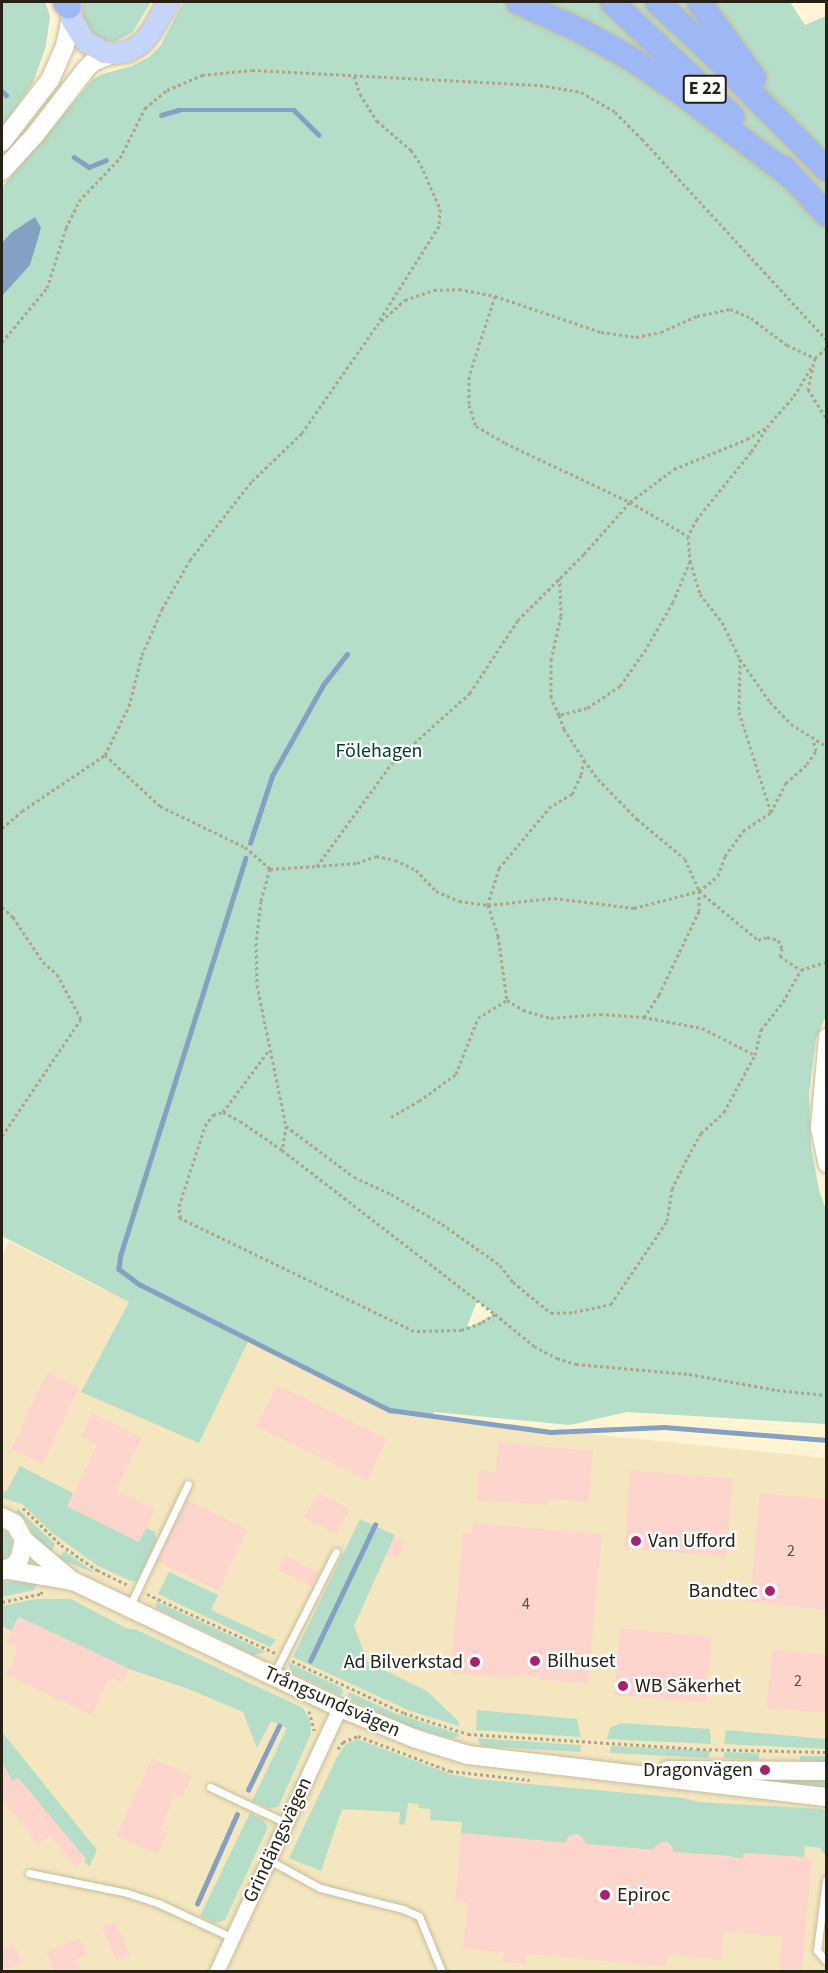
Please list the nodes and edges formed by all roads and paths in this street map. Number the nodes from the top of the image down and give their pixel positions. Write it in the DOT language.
graph roads {
  1 [pos="168,2"];
  2 [pos="518,2"];
  3 [pos="612,2"];
  4 [pos="657,2"];
  5 [pos="699,2"];
  6 [pos="69,7"];
  7 [pos="115,53"];
  8 [pos="354,76"];
  9 [pos="791,132"];
  10 [pos="2,142"];
  11 [pos="826,169"];
  12 [pos="2,171"];
  13 [pos="794,179"];
  14 [pos="826,214"];
  15 [pos="495,296"];
  16 [pos="377,325"];
  17 [pos="826,339"];
  18 [pos="2,342"];
  19 [pos="826,348"];
  20 [pos="822,351"];
  21 [pos="826,355"];
  22 [pos="814,358"];
  23 [pos="813,364"];
  24 [pos="826,418"];
  25 [pos="767,427"];
  26 [pos="630,502"];
  27 [pos="688,536"];
  28 [pos="690,561"];
  29 [pos="560,578"];
  30 [pos="740,659"];
  31 [pos="559,715"];
  32 [pos="813,739"];
  33 [pos="826,746"];
  34 [pos="105,755"];
  35 [pos="584,760"];
  36 [pos="771,812"];
  37 [pos="2,828"];
  38 [pos="317,866"];
  39 [pos="270,869"];
  40 [pos="699,891"];
  41 [pos="488,905"];
  42 [pos="2,907"];
  43 [pos="826,962"];
  44 [pos="801,970"];
  45 [pos="507,1000"];
  46 [pos="643,1017"];
  47 [pos="826,1036"];
  48 [pos="269,1050"];
  49 [pos="755,1055"];
  50 [pos="223,1112"];
  51 [pos="391,1117"];
  52 [pos="286,1126"];
  53 [pos="2,1136"];
  54 [pos="282,1150"];
  55 [pos="826,1165"];
  56 [pos="495,1314"];
  57 [pos="826,1395"];
  58 [pos="188,1484"];
  59 [pos="17,1505"];
  60 [pos="2,1517"];
  61 [pos="24,1540"];
  62 [pos="336,1552"];
  63 [pos="5,1570"];
  64 [pos="73,1581"];
  65 [pos="138,1590"];
  66 [pos="129,1608"];
  67 [pos="283,1657"];
  68 [pos="273,1676"];
  69 [pos="305,1705"];
  70 [pos="340,1708"];
  71 [pos="314,1736"];
  72 [pos="826,1752"];
  73 [pos="333,1759"];
  74 [pos="607,1770"];
  75 [pos="826,1771"];
  76 [pos="535,1781"];
  77 [pos="210,1787"];
  78 [pos="826,1797"];
  79 [pos="286,1823"];
  80 [pos="269,1860"];
  81 [pos="29,1873"];
  82 [pos="826,1880"];
  83 [pos="232,1938"];
  84 [pos="826,1961"];
  85 [pos="217,1971"];
  86 [pos="442,1971"];
  1 -- 7 [label="main road"];
  2 -- 13 [label="highway"];
  3 -- 13 [label="highway, E 22"];
  4 -- 9 [label="highway, E 22"];
  5 -- 9 [label="highway"];
  6 -- 7 [label="main road"];
  6 -- 10 [label="main road"];
  7 -- 12 [label="main road"];
  8 -- 16 [label="path"];
  8 -- 17 [label="path"];
  8 -- 18 [label="path"];
  9 -- 11 [label="highway, E 22"];
  13 -- 14 [label="highway, E 22"];
  15 -- 16 [label="path"];
  15 -- 22 [label="path"];
  15 -- 26 [label="path"];
  16 -- 34 [label="path"];
  19 -- 20 [label="path"];
  20 -- 21 [label="path"];
  20 -- 22 [label="path"];
  22 -- 23 [label="path"];
  23 -- 24 [label="path"];
  23 -- 25 [label="path"];
  25 -- 26 [label="path"];
  25 -- 27 [label="path"];
  26 -- 27 [label="path"];
  26 -- 29 [label="path"];
  27 -- 28 [label="path"];
  28 -- 30 [label="path"];
  28 -- 31 [label="path"];
  29 -- 31 [label="path"];
  29 -- 38 [label="path"];
  30 -- 32 [label="path"];
  30 -- 36 [label="path"];
  31 -- 35 [label="path"];
  32 -- 33 [label="path"];
  32 -- 36 [label="path"];
  34 -- 37 [label="path"];
  34 -- 39 [label="path"];
  35 -- 40 [label="path"];
  35 -- 41 [label="path"];
  36 -- 40 [label="path"];
  38 -- 39 [label="path"];
  38 -- 41 [label="path"];
  39 -- 48 [label="path"];
  40 -- 41 [label="path"];
  40 -- 44 [label="path"];
  40 -- 46 [label="path"];
  41 -- 45 [label="path"];
  42 -- 53 [label="path"];
  43 -- 44 [label="path"];
  44 -- 49 [label="path"];
  45 -- 46 [label="path"];
  45 -- 51 [label="path"];
  46 -- 49 [label="path"];
  47 -- 55 [label="street"];
  48 -- 50 [label="path"];
  48 -- 52 [label="path"];
  49 -- 52 [label="path"];
  50 -- 54 [label="path"];
  50 -- 56 [label="path"];
  52 -- 54 [label="path"];
  54 -- 56 [label="path"];
  56 -- 57 [label="path"];
  58 -- 65 [label="lane"];
  59 -- 65 [label="path"];
  60 -- 61 [label="main road, Trångsundsvägen"];
  61 -- 63 [label="main road"];
  61 -- 64 [label="main road, Trångsundsvägen"];
  62 -- 67 [label="lane"];
  63 -- 64 [label="main road, Trångsundsvägen"];
  64 -- 66 [label="main road, Trångsundsvägen"];
  65 -- 66 [label="lane"];
  65 -- 67 [label="path"];
  66 -- 68 [label="main road, Trångsundsvägen"];
  67 -- 68 [label="lane"];
  67 -- 72 [label="path"];
  68 -- 70 [label="main road, Trångsundsvägen"];
  69 -- 71 [label="path"];
  70 -- 74 [label="main road, Trångsundsvägen"];
  70 -- 79 [label="street, Grindängsvägen"];
  73 -- 76 [label="path"];
  74 -- 75 [label="main road, Trångsundsvägen"];
  74 -- 78 [label="main road, Trångsundsvägen"];
  77 -- 79 [label="lane"];
  79 -- 80 [label="street, Grindängsvägen"];
  80 -- 83 [label="street, Grindängsvägen"];
  80 -- 86 [label="lane"];
  81 -- 83 [label="lane"];
  82 -- 84 [label="lane"];
  83 -- 85 [label="street, Grindängsvägen"];
}
